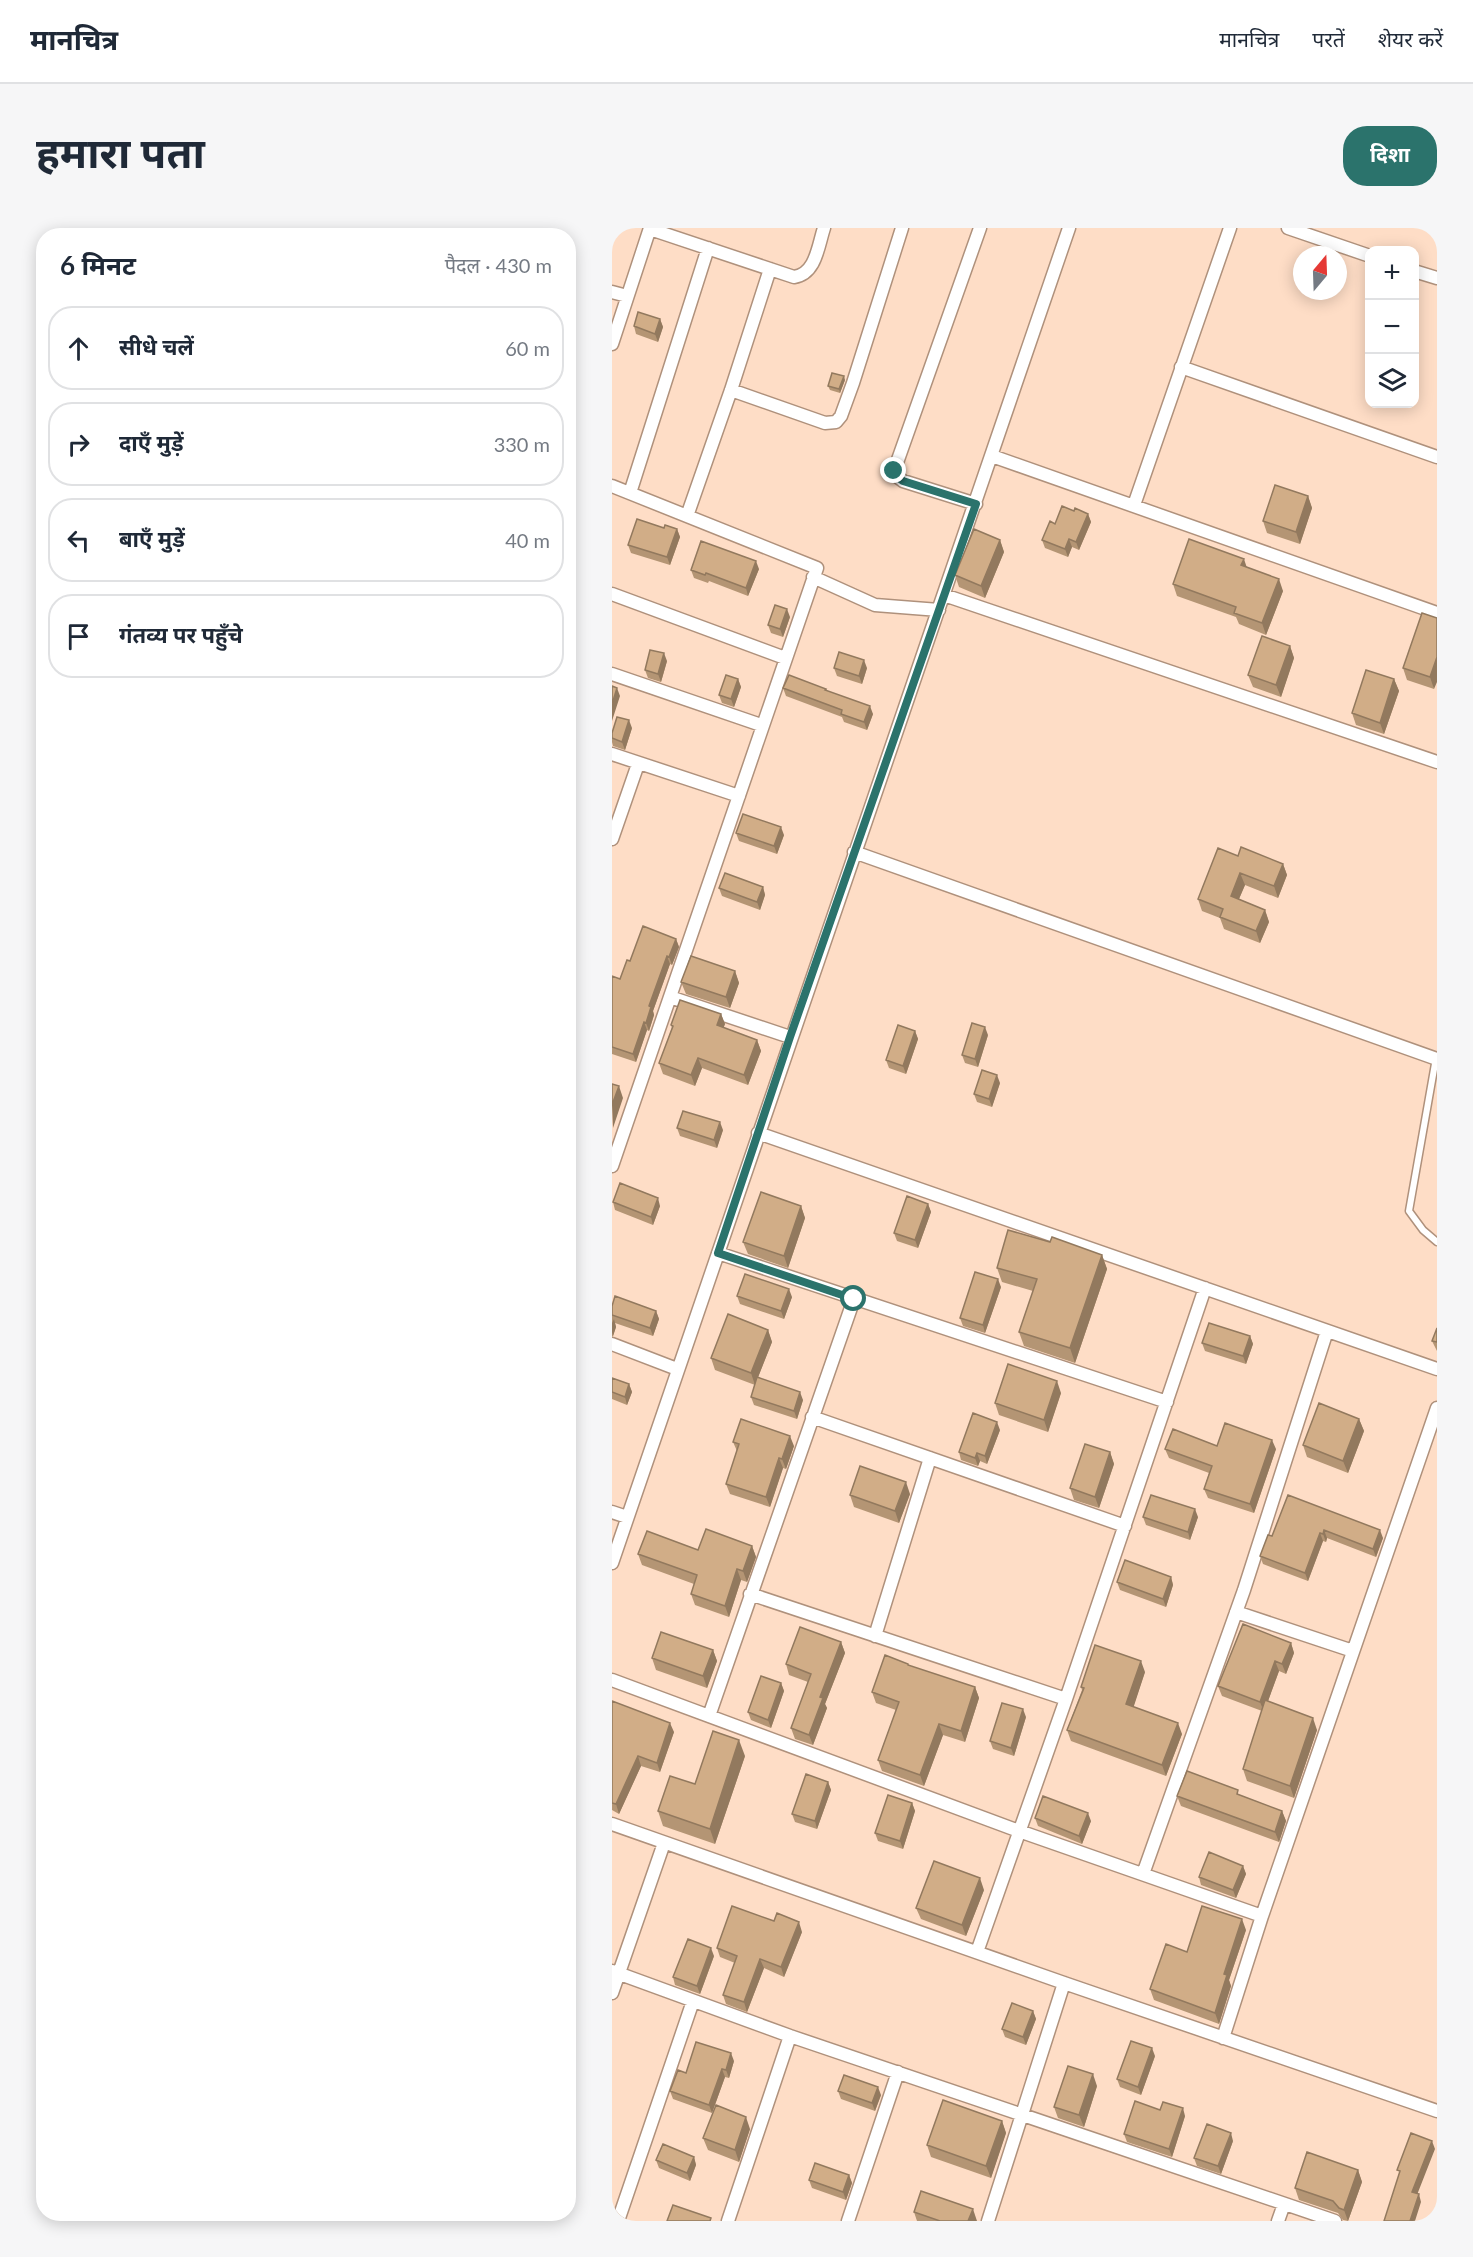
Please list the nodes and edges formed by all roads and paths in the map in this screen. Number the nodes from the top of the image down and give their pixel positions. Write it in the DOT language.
graph roads {
  1 [pos="650,228"];
  2 [pos="824,228"];
  3 [pos="902,228"];
  4 [pos="980,228"];
  5 [pos="1230,228"];
  6 [pos="1288,228"];
  7 [pos="1067,229"];
  8 [pos="708,248"];
  9 [pos="1365,254"];
  10 [pos="770,269"];
  11 [pos="1419,273"];
  12 [pos="1437,278"];
  13 [pos="612,292"];
  14 [pos="627,296"];
  15 [pos="612,344"];
  16 [pos="1180,367"];
  17 [pos="732,390"];
  18 [pos="992,456"];
  19 [pos="1437,456"];
  20 [pos="612,486"];
  21 [pos="630,493"];
  22 [pos="976,504"];
  23 [pos="1134,505"];
  24 [pos="687,516"];
  25 [pos="813,577"];
  26 [pos="612,594"];
  27 [pos="944,595"];
  28 [pos="939,610"];
  29 [pos="1437,613"];
  30 [pos="785,658"];
  31 [pos="612,674"];
  32 [pos="761,725"];
  33 [pos="612,754"];
  34 [pos="1437,762"];
  35 [pos="638,764"];
  36 [pos="739,796"];
  37 [pos="613,832"];
  38 [pos="854,852"];
  39 [pos="670,997"];
  40 [pos="790,1037"];
  41 [pos="1436,1058"];
  42 [pos="758,1133"];
  43 [pos="612,1166"];
  44 [pos="1437,1242"];
  45 [pos="718,1253"];
  46 [pos="1205,1288"];
  47 [pos="854,1299"];
  48 [pos="1327,1331"];
  49 [pos="612,1344"];
  50 [pos="677,1369"];
  51 [pos="1437,1369"];
  52 [pos="1167,1402"];
  53 [pos="1437,1408"];
  54 [pos="812,1417"];
  55 [pos="930,1458"];
  56 [pos="612,1512"];
  57 [pos="627,1517"];
  58 [pos="1125,1526"];
  59 [pos="612,1563"];
  60 [pos="750,1594"];
  61 [pos="1236,1612"];
  62 [pos="875,1636"];
  63 [pos="1353,1651"];
  64 [pos="612,1680"];
  65 [pos="1066,1699"];
  66 [pos="709,1716"];
  67 [pos="612,1824"];
  68 [pos="1019,1831"];
  69 [pos="664,1843"];
  70 [pos="1143,1874"];
  71 [pos="1262,1916"];
  72 [pos="977,1952"];
  73 [pos="615,1972"];
  74 [pos="1064,1983"];
  75 [pos="612,1993"];
  76 [pos="693,2001"];
  77 [pos="790,2036"];
  78 [pos="1223,2038"];
  79 [pos="898,2073"];
  80 [pos="1437,2111"];
  81 [pos="1023,2115"];
  82 [pos="1284,2204"];
  83 [pos="618,2221"];
  84 [pos="728,2221"];
  85 [pos="848,2221"];
  86 [pos="988,2221"];
  87 [pos="1278,2221"];
  88 [pos="1335,2221"];
  1 -- 8 [label="street"];
  1 -- 14 [label="street"];
  2 -- 10 [label="street"];
  3 -- 17 [label="street"];
  4 -- 22 [label="street"];
  5 -- 16 [label="street"];
  6 -- 9 [label="street"];
  7 -- 18 [label="street"];
  8 -- 10 [label="street"];
  8 -- 21 [label="street"];
  10 -- 17 [label="street"];
  11 -- 12 [label="street"];
  13 -- 14 [label="street"];
  14 -- 15 [label="street"];
  16 -- 19 [label="street"];
  16 -- 23 [label="street"];
  17 -- 24 [label="street"];
  18 -- 22 [label="street"];
  18 -- 23 [label="street"];
  20 -- 21 [label="street"];
  21 -- 24 [label="street"];
  22 -- 27 [label="street"];
  23 -- 29 [label="street"];
  24 -- 25 [label="street"];
  25 -- 28 [label="street"];
  25 -- 30 [label="street"];
  26 -- 30 [label="street"];
  27 -- 28 [label="street"];
  27 -- 34 [label="street"];
  28 -- 38 [label="street"];
  30 -- 32 [label="street"];
  31 -- 32 [label="street"];
  32 -- 36 [label="street"];
  33 -- 35 [label="street"];
  35 -- 36 [label="street"];
  35 -- 37 [label="street"];
  36 -- 39 [label="street"];
  38 -- 40 [label="street"];
  38 -- 41 [label="street"];
  39 -- 40 [label="street"];
  39 -- 43 [label="street"];
  40 -- 42 [label="street"];
  41 -- 44 [label="lane"];
  42 -- 45 [label="street"];
  42 -- 46 [label="street"];
  45 -- 47 [label="street"];
  45 -- 50 [label="street"];
  46 -- 48 [label="street"];
  46 -- 52 [label="street"];
  47 -- 52 [label="street"];
  47 -- 54 [label="street"];
  48 -- 51 [label="street"];
  48 -- 61 [label="street"];
  49 -- 50 [label="street"];
  50 -- 57 [label="street"];
  52 -- 58 [label="street"];
  53 -- 63 [label="street"];
  54 -- 55 [label="street"];
  54 -- 60 [label="street"];
  55 -- 58 [label="street"];
  55 -- 62 [label="street"];
  56 -- 57 [label="street"];
  57 -- 59 [label="street"];
  58 -- 65 [label="street"];
  60 -- 62 [label="street"];
  60 -- 66 [label="street"];
  61 -- 63 [label="street"];
  61 -- 70 [label="street"];
  62 -- 65 [label="street"];
  63 -- 71 [label="street"];
  64 -- 66 [label="street"];
  65 -- 68 [label="street"];
  66 -- 68 [label="street"];
  67 -- 69 [label="street"];
  68 -- 70 [label="street"];
  68 -- 72 [label="street"];
  69 -- 72 [label="street"];
  69 -- 73 [label="street"];
  70 -- 71 [label="street"];
  71 -- 78 [label="street"];
  72 -- 74 [label="street"];
  73 -- 75 [label="street"];
  73 -- 76 [label="street"];
  74 -- 78 [label="street"];
  74 -- 81 [label="street"];
  76 -- 77 [label="street"];
  76 -- 83 [label="street"];
  77 -- 79 [label="street"];
  77 -- 84 [label="street"];
  78 -- 80 [label="street"];
  79 -- 81 [label="street"];
  79 -- 85 [label="street"];
  81 -- 82 [label="street"];
  81 -- 86 [label="street"];
  82 -- 87 [label="street"];
  82 -- 88 [label="street"];
}
